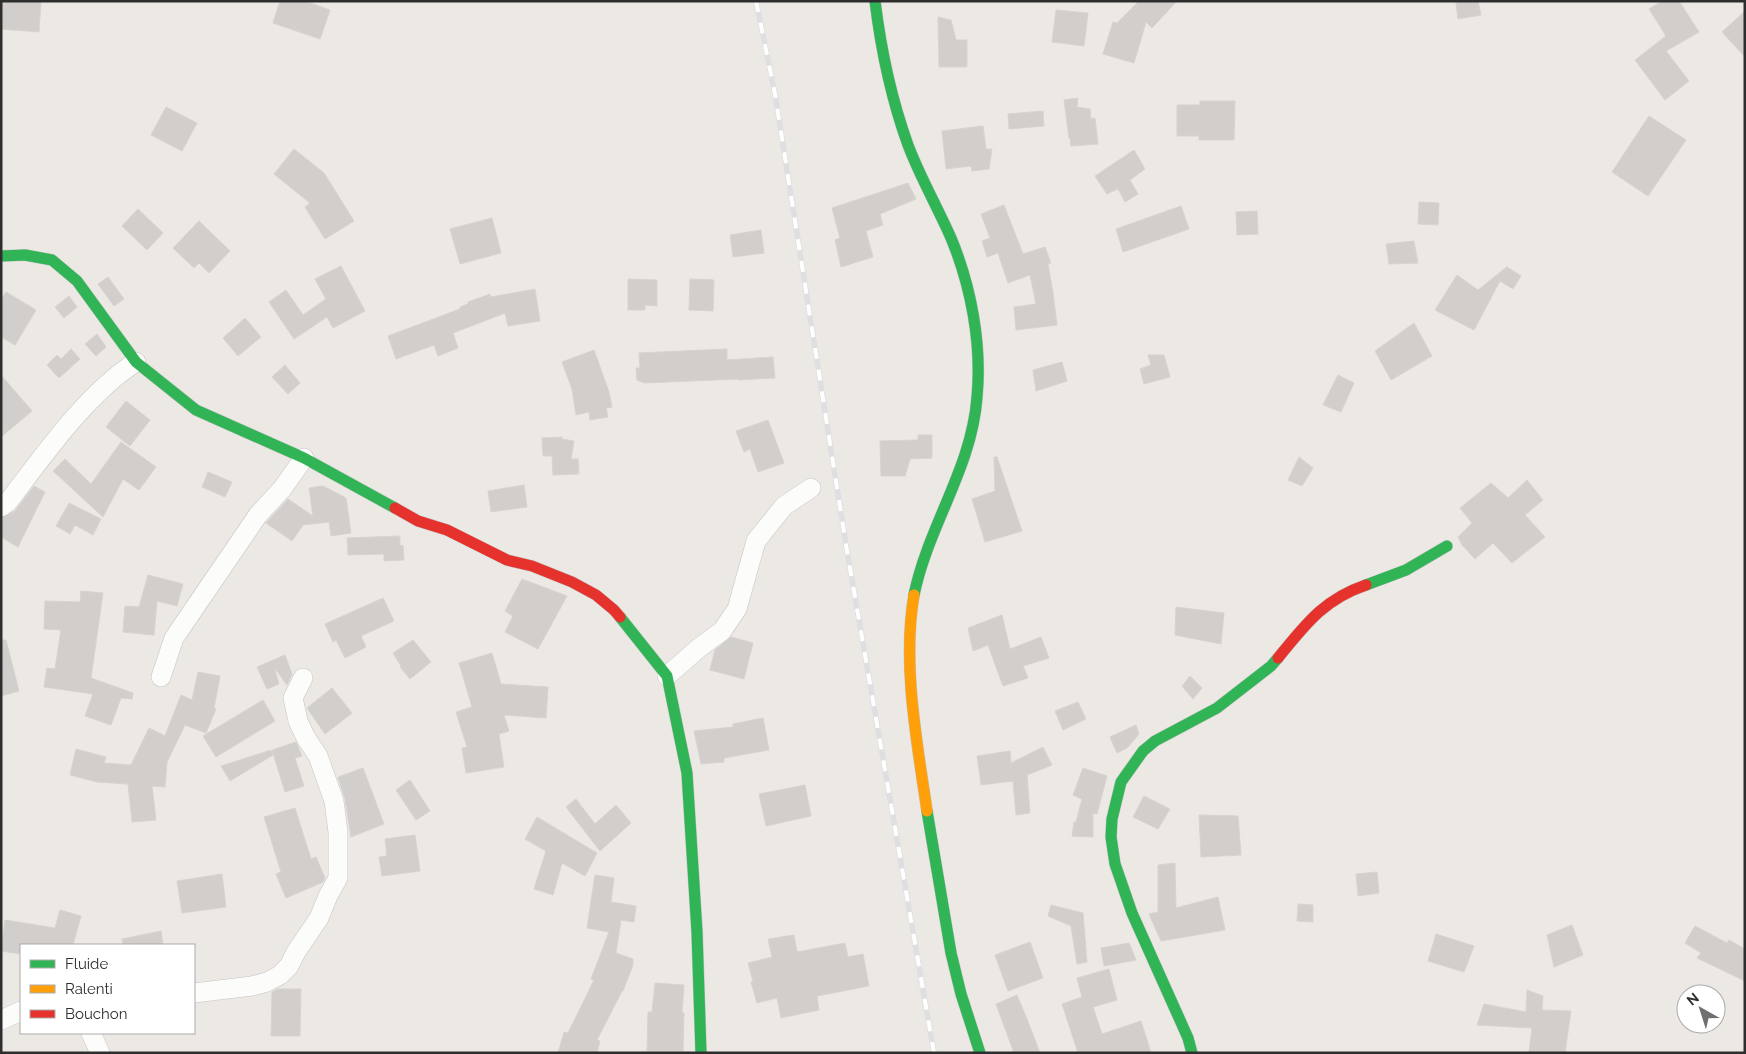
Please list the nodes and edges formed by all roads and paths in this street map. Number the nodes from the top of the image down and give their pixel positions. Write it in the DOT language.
graph roads {
  1 [pos="875,1"];
  2 [pos="1,256"];
  3 [pos="136,362"];
  4 [pos="304,458"];
  5 [pos="811,488"];
  6 [pos="1,508"];
  7 [pos="1447,546"];
  8 [pos="666,676"];
  9 [pos="161,677"];
  10 [pos="303,678"];
  11 [pos="195,994"];
  12 [pos="20,1011"];
  13 [pos="1,1020"];
  14 [pos="92,1034"];
  15 [pos="100,1053"];
  16 [pos="701,1053"];
  17 [pos="980,1053"];
  18 [pos="1192,1053"];
  1 -- 17 [label="street"];
  2 -- 3 [label="street"];
  3 -- 4 [label="street"];
  3 -- 6 [label="street"];
  4 -- 8 [label="street"];
  4 -- 9 [label="street"];
  5 -- 8 [label="street"];
  7 -- 18 [label="street"];
  8 -- 16 [label="street"];
  10 -- 11 [label="street"];
  12 -- 13 [label="street"];
  14 -- 15 [label="street"];
}
